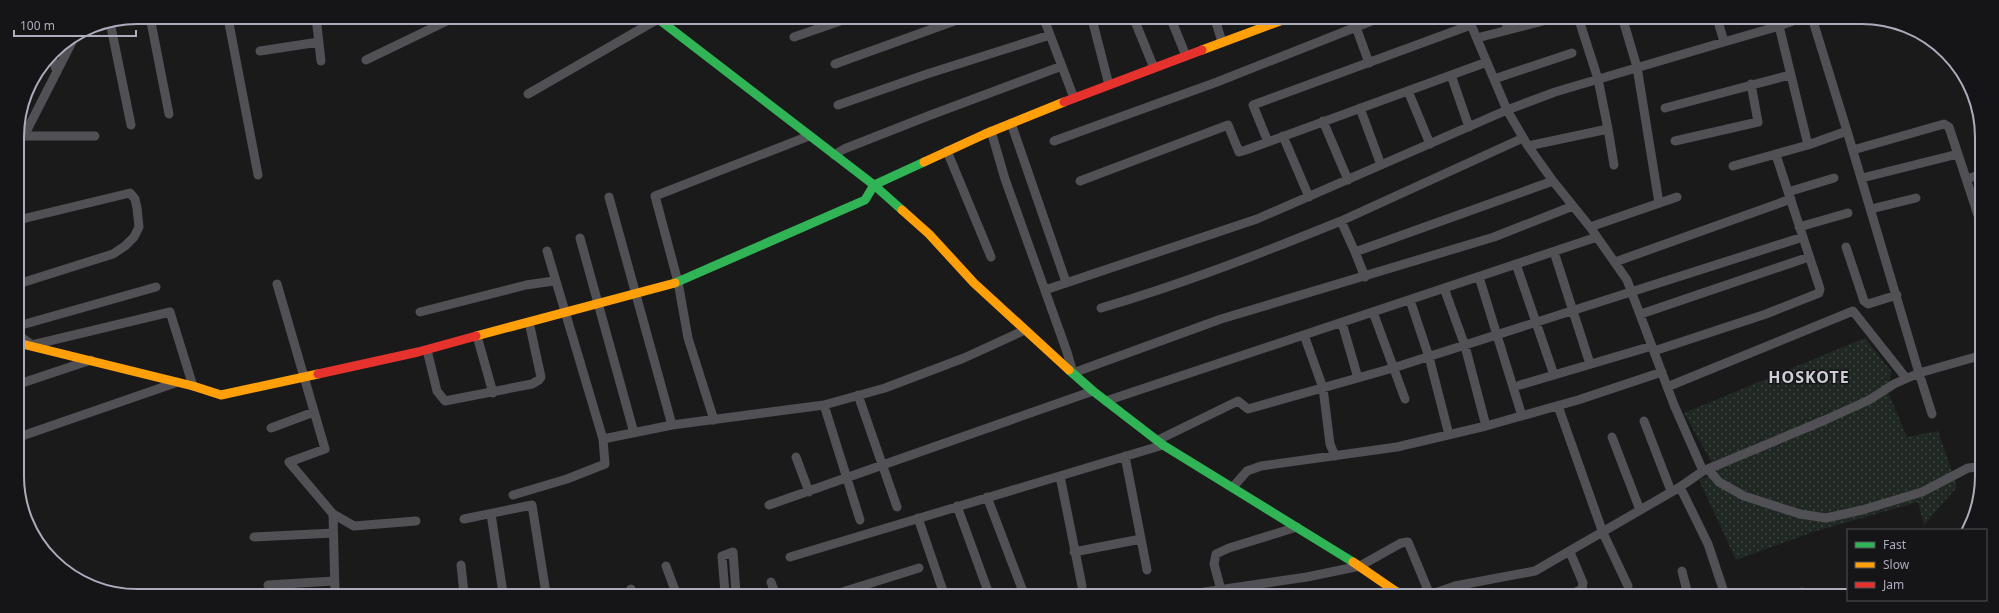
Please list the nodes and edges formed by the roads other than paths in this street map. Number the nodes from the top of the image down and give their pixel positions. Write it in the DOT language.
graph roads {
  1 [pos="151,24"];
  2 [pos="230,24"];
  3 [pos="317,24"];
  4 [pos="441,24"];
  5 [pos="649,24"];
  6 [pos="664,24"];
  7 [pos="832,24"];
  8 [pos="946,24"];
  9 [pos="1046,24"];
  10 [pos="1093,24"];
  11 [pos="1136,24"];
  12 [pos="1173,24"];
  13 [pos="1216,24"];
  14 [pos="1271,24"];
  15 [pos="1364,24"];
  16 [pos="1465,24"];
  17 [pos="1471,24"];
  18 [pos="1506,24"];
  19 [pos="1530,24"];
  20 [pos="1580,24"];
  21 [pos="1624,24"];
  22 [pos="1719,24"];
  23 [pos="1785,24"];
  24 [pos="1814,24"];
  25 [pos="1779,26"];
  26 [pos="111,27"];
  27 [pos="1356,27"];
  28 [pos="1508,30"];
  29 [pos="1050,34"];
  30 [pos="794,37"];
  31 [pos="1477,38"];
  32 [pos="319,42"];
  33 [pos="1222,42"];
  34 [pos="1724,42"];
  35 [pos="70,46"];
  36 [pos="260,51"];
  37 [pos="1572,53"];
  38 [pos="1186,56"];
  39 [pos="366,60"];
  40 [pos="53,61"];
  41 [pos="321,61"];
  42 [pos="1487,62"];
  43 [pos="1369,63"];
  44 [pos="835,64"];
  45 [pos="1062,66"];
  46 [pos="1636,67"];
  47 [pos="1154,68"];
  48 [pos="57,72"];
  49 [pos="1451,75"];
  50 [pos="1790,75"];
  51 [pos="1494,79"];
  52 [pos="1598,79"];
  53 [pos="1751,84"];
  54 [pos="1109,85"];
  55 [pos="1408,90"];
  56 [pos="528,94"];
  57 [pos="1074,98"];
  58 [pos="838,106"];
  59 [pos="1360,108"];
  60 [pos="1665,108"];
  61 [pos="1507,110"];
  62 [pos="169,114"];
  63 [pos="1323,122"];
  64 [pos="1011,123"];
  65 [pos="131,125"];
  66 [pos="1469,127"];
  67 [pos="1608,129"];
  68 [pos="991,131"];
  69 [pos="1847,131"];
  70 [pos="24,136"];
  71 [pos="95,136"];
  72 [pos="809,136"];
  73 [pos="1283,136"];
  74 [pos="1523,138"];
  75 [pos="1054,141"];
  76 [pos="1675,141"];
  77 [pos="1268,142"];
  78 [pos="1430,144"];
  79 [pos="1808,145"];
  80 [pos="1528,146"];
  81 [pos="1853,150"];
  82 [pos="947,151"];
  83 [pos="1958,154"];
  84 [pos="834,155"];
  85 [pos="1776,155"];
  86 [pos="1381,165"];
  87 [pos="1614,165"];
  88 [pos="1733,166"];
  89 [pos="258,175"];
  90 [pos="1975,176"];
  91 [pos="1834,178"];
  92 [pos="1862,178"];
  93 [pos="1966,179"];
  94 [pos="1348,180"];
  95 [pos="1080,181"];
  96 [pos="1553,181"];
  97 [pos="874,185"];
  98 [pos="1790,195"];
  99 [pos="609,197"];
  100 [pos="1309,197"];
  101 [pos="1677,197"];
  102 [pos="1916,198"];
  103 [pos="1659,203"];
  104 [pos="1975,205"];
  105 [pos="1573,206"];
  106 [pos="1871,209"];
  107 [pos="1848,213"];
  108 [pos="24,219"];
  109 [pos="1341,221"];
  110 [pos="1590,227"];
  111 [pos="1799,227"];
  112 [pos="1597,237"];
  113 [pos="1802,237"];
  114 [pos="580,238"];
  115 [pos="1846,246"];
  116 [pos="547,251"];
  117 [pos="1355,252"];
  118 [pos="1554,252"];
  119 [pos="991,257"];
  120 [pos="1809,257"];
  121 [pos="1615,262"];
  122 [pos="1516,264"];
  123 [pos="1365,277"];
  124 [pos="1479,277"];
  125 [pos="554,281"];
  126 [pos="24,282"];
  127 [pos="678,282"];
  128 [pos="1066,282"];
  129 [pos="277,284"];
  130 [pos="156,287"];
  131 [pos="1444,288"];
  132 [pos="1045,290"];
  133 [pos="1633,293"];
  134 [pos="635,294"];
  135 [pos="1897,295"];
  136 [pos="1410,300"];
  137 [pos="598,304"];
  138 [pos="1101,308"];
  139 [pos="1573,311"];
  140 [pos="420,312"];
  141 [pos="566,312"];
  142 [pos="1373,312"];
  143 [pos="1641,314"];
  144 [pos="528,322"];
  145 [pos="1342,322"];
  146 [pos="1537,323"];
  147 [pos="24,324"];
  148 [pos="1025,330"];
  149 [pos="1304,335"];
  150 [pos="1497,335"];
  151 [pos="477,336"];
  152 [pos="24,339"];
  153 [pos="24,344"];
  154 [pos="32,345"];
  155 [pos="1465,346"];
  156 [pos="1653,348"];
  157 [pos="426,350"];
  158 [pos="1429,357"];
  159 [pos="1975,357"];
  160 [pos="91,360"];
  161 [pos="1590,364"];
  162 [pos="1393,368"];
  163 [pos="1662,372"];
  164 [pos="1073,373"];
  165 [pos="1919,373"];
  166 [pos="1554,375"];
  167 [pos="304,377"];
  168 [pos="1358,378"];
  169 [pos="1906,378"];
  170 [pos="24,382"];
  171 [pos="175,383"];
  172 [pos="1520,385"];
  173 [pos="193,386"];
  174 [pos="1322,388"];
  175 [pos="1667,388"];
  176 [pos="1093,391"];
  177 [pos="492,393"];
  178 [pos="858,395"];
  179 [pos="1405,399"];
  180 [pos="1106,401"];
  181 [pos="824,405"];
  182 [pos="1558,406"];
  183 [pos="314,412"];
  184 [pos="1932,414"];
  185 [pos="1522,416"];
  186 [pos="714,420"];
  187 [pos="1644,421"];
  188 [pos="672,425"];
  189 [pos="1486,426"];
  190 [pos="271,428"];
  191 [pos="634,433"];
  192 [pos="24,435"];
  193 [pos="1449,435"];
  194 [pos="1612,437"];
  195 [pos="603,439"];
  196 [pos="1160,442"];
  197 [pos="1125,456"];
  198 [pos="1335,456"];
  199 [pos="796,457"];
  200 [pos="883,465"];
  201 [pos="1975,468"];
  202 [pos="1706,471"];
  203 [pos="1060,476"];
  204 [pos="845,478"];
  205 [pos="1233,487"];
  206 [pos="1680,487"];
  207 [pos="1671,491"];
  208 [pos="809,492"];
  209 [pos="513,496"];
  210 [pos="987,498"];
  211 [pos="769,505"];
  212 [pos="957,506"];
  213 [pos="897,507"];
  214 [pos="1640,510"];
  215 [pos="333,514"];
  216 [pos="491,514"];
  217 [pos="918,518"];
  218 [pos="464,519"];
  219 [pos="860,520"];
  220 [pos="416,522"];
  221 [pos="1297,527"];
  222 [pos="333,533"];
  223 [pos="1603,533"];
  224 [pos="254,537"];
  225 [pos="1141,539"];
  226 [pos="1074,552"];
  227 [pos="1570,552"];
  228 [pos="790,557"];
  229 [pos="461,565"];
  230 [pos="666,566"];
  231 [pos="1360,566"];
  232 [pos="919,568"];
  233 [pos="1147,570"];
  234 [pos="1682,571"];
  235 [pos="334,581"];
  236 [pos="771,582"];
  237 [pos="268,585"];
  238 [pos="1082,586"];
  239 [pos="1628,586"];
  240 [pos="335,589"];
  241 [pos="464,589"];
  242 [pos="502,589"];
  243 [pos="545,589"];
  244 [pos="675,589"];
  245 [pos="725,589"];
  246 [pos="736,589"];
  247 [pos="774,589"];
  248 [pos="852,589"];
  249 [pos="942,589"];
  250 [pos="987,589"];
  251 [pos="1022,589"];
  252 [pos="1221,589"];
  253 [pos="1228,589"];
  254 [pos="1393,589"];
  255 [pos="1427,589"];
  256 [pos="1446,589"];
  257 [pos="1584,589"];
  258 [pos="1686,589"];
  259 [pos="1723,589"];
  1 -- 62 [label="street"];
  2 -- 89 [label="street"];
  3 -- 32 [label="street"];
  4 -- 39 [label="street"];
  5 -- 56 [label="street"];
  6 -- 72 [label="street"];
  7 -- 30 [label="street"];
  8 -- 44 [label="street"];
  9 -- 29 [label="street"];
  10 -- 54 [label="street"];
  11 -- 47 [label="street"];
  12 -- 38 [label="street"];
  13 -- 33 [label="street"];
  14 -- 33 [label="street"];
  15 -- 27 [label="street"];
  16 -- 43 [label="street"];
  17 -- 31 [label="street"];
  18 -- 28 [label="street"];
  19 -- 28 [label="street"];
  20 -- 52 [label="street"];
  21 -- 46 [label="street"];
  22 -- 34 [label="street"];
  23 -- 25 [label="street"];
  24 -- 69 [label="street"];
  25 -- 34 [label="street"];
  25 -- 50 [label="street"];
  26 -- 65 [label="street"];
  27 -- 43 [label="street"];
  27 -- 75 [label="street"];
  28 -- 31 [label="street"];
  29 -- 45 [label="street"];
  29 -- 58 [label="street"];
  31 -- 42 [label="street"];
  32 -- 36 [label="street"];
  32 -- 41 [label="street"];
  33 -- 38 [label="street"];
  34 -- 46 [label="street"];
  35 -- 48 [label="street"];
  37 -- 51 [label="street"];
  38 -- 47 [label="street"];
  40 -- 48 [label="street"];
  42 -- 49 [label="street"];
  42 -- 51 [label="street"];
  43 -- 77 [label="street"];
  45 -- 57 [label="street"];
  45 -- 84 [label="street"];
  46 -- 52 [label="street"];
  46 -- 103 [label="street"];
  47 -- 54 [label="street"];
  48 -- 70 [label="street"];
  49 -- 55 [label="street"];
  49 -- 66 [label="street"];
  50 -- 53 [label="street"];
  50 -- 79 [label="street"];
  51 -- 61 [label="street"];
  52 -- 61 [label="street"];
  52 -- 67 [label="street"];
  53 -- 60 [label="street"];
  53 -- 76 [label="street"];
  54 -- 57 [label="street"];
  55 -- 59 [label="street"];
  55 -- 78 [label="street"];
  57 -- 64 [label="street"];
  59 -- 63 [label="street"];
  59 -- 86 [label="street"];
  61 -- 66 [label="street"];
  61 -- 74 [label="street"];
  63 -- 73 [label="street"];
  63 -- 94 [label="street"];
  64 -- 68 [label="street"];
  64 -- 128 [label="street"];
  66 -- 78 [label="street"];
  67 -- 80 [label="street"];
  67 -- 87 [label="street"];
  68 -- 82 [label="street"];
  68 -- 132 [label="street"];
  69 -- 79 [label="street"];
  69 -- 81 [label="street"];
  70 -- 71 [label="street"];
  72 -- 84 [label="street"];
  72 -- 127 [label="street"];
  73 -- 77 [label="street"];
  73 -- 100 [label="street"];
  74 -- 80 [label="street"];
  74 -- 109 [label="street"];
  77 -- 95 [label="street"];
  78 -- 86 [label="street"];
  79 -- 85 [label="street"];
  80 -- 96 [label="street"];
  81 -- 83 [label="street"];
  81 -- 92 [label="street"];
  82 -- 97 [label="street"];
  82 -- 119 [label="street"];
  83 -- 92 [label="street"];
  83 -- 93 [label="street"];
  84 -- 97 [label="street"];
  85 -- 88 [label="street"];
  85 -- 98 [label="street"];
  86 -- 94 [label="street"];
  90 -- 93 [label="street"];
  91 -- 98 [label="street"];
  92 -- 106 [label="street"];
  93 -- 104 [label="street"];
  94 -- 100 [label="street"];
  96 -- 105 [label="street"];
  96 -- 117 [label="street"];
  97 -- 127 [label="street"];
  97 -- 148 [label="street"];
  98 -- 111 [label="street"];
  98 -- 121 [label="street"];
  99 -- 134 [label="street"];
  100 -- 128 [label="street"];
  101 -- 103 [label="street"];
  102 -- 106 [label="street"];
  103 -- 110 [label="street"];
  105 -- 110 [label="street"];
  105 -- 123 [label="street"];
  106 -- 135 [label="street"];
  107 -- 111 [label="street"];
  108 -- 126 [label="street"];
  109 -- 117 [label="street"];
  109 -- 138 [label="street"];
  110 -- 112 [label="street"];
  111 -- 113 [label="street"];
  112 -- 118 [label="street"];
  112 -- 121 [label="street"];
  113 -- 120 [label="street"];
  113 -- 133 [label="street"];
  114 -- 137 [label="street"];
  115 -- 135 [label="street"];
  116 -- 125 [label="street"];
  117 -- 123 [label="street"];
  118 -- 122 [label="street"];
  118 -- 139 [label="street"];
  120 -- 143 [label="street"];
  120 -- 156 [label="street"];
  121 -- 133 [label="street"];
  122 -- 124 [label="street"];
  122 -- 146 [label="street"];
  123 -- 164 [label="street"];
  124 -- 131 [label="street"];
  124 -- 150 [label="street"];
  125 -- 140 [label="street"];
  125 -- 141 [label="street"];
  127 -- 134 [label="street"];
  127 -- 186 [label="street"];
  128 -- 132 [label="street"];
  129 -- 167 [label="street"];
  130 -- 147 [label="street"];
  131 -- 136 [label="street"];
  131 -- 155 [label="street"];
  132 -- 164 [label="street"];
  133 -- 139 [label="street"];
  133 -- 143 [label="street"];
  134 -- 137 [label="street"];
  134 -- 188 [label="street"];
  135 -- 165 [label="street"];
  136 -- 142 [label="street"];
  136 -- 158 [label="street"];
  137 -- 141 [label="street"];
  137 -- 191 [label="street"];
  139 -- 146 [label="street"];
  139 -- 161 [label="street"];
  141 -- 144 [label="street"];
  141 -- 195 [label="street"];
  142 -- 145 [label="street"];
  142 -- 162 [label="street"];
  143 -- 156 [label="street"];
  144 -- 151 [label="street"];
  144 -- 177 [label="street"];
  145 -- 149 [label="street"];
  145 -- 168 [label="street"];
  146 -- 150 [label="street"];
  146 -- 166 [label="street"];
  148 -- 164 [label="street"];
  148 -- 178 [label="street"];
  149 -- 174 [label="street"];
  149 -- 180 [label="street"];
  150 -- 155 [label="street"];
  150 -- 185 [label="street"];
  151 -- 157 [label="street"];
  151 -- 177 [label="street"];
  152 -- 154 [label="street"];
  153 -- 154 [label="street"];
  154 -- 160 [label="street"];
  154 -- 173 [label="street"];
  155 -- 158 [label="street"];
  155 -- 189 [label="street"];
  156 -- 161 [label="street"];
  156 -- 163 [label="street"];
  157 -- 167 [label="street"];
  157 -- 177 [label="street"];
  158 -- 162 [label="street"];
  158 -- 193 [label="street"];
  159 -- 165 [label="street"];
  160 -- 170 [label="street"];
  160 -- 171 [label="street"];
  161 -- 166 [label="street"];
  162 -- 168 [label="street"];
  162 -- 179 [label="street"];
  163 -- 175 [label="street"];
  163 -- 182 [label="street"];
  164 -- 176 [label="street"];
  165 -- 169 [label="street"];
  165 -- 184 [label="street"];
  166 -- 172 [label="street"];
  167 -- 173 [label="street"];
  167 -- 183 [label="street"];
  168 -- 174 [label="street"];
  169 -- 175 [label="street"];
  169 -- 202 [label="street"];
  171 -- 173 [label="street"];
  171 -- 192 [label="street"];
  174 -- 196 [label="street"];
  174 -- 198 [label="street"];
  175 -- 202 [label="street"];
  176 -- 180 [label="street"];
  176 -- 200 [label="street"];
  178 -- 181 [label="street"];
  178 -- 200 [label="street"];
  180 -- 196 [label="street"];
  181 -- 186 [label="street"];
  181 -- 204 [label="street"];
  182 -- 185 [label="street"];
  182 -- 223 [label="street"];
  183 -- 190 [label="street"];
  183 -- 215 [label="street"];
  185 -- 189 [label="street"];
  186 -- 188 [label="street"];
  187 -- 207 [label="street"];
  188 -- 191 [label="street"];
  189 -- 193 [label="street"];
  191 -- 195 [label="street"];
  193 -- 198 [label="street"];
  194 -- 214 [label="street"];
  195 -- 209 [label="street"];
  196 -- 197 [label="street"];
  196 -- 205 [label="street"];
  197 -- 203 [label="street"];
  197 -- 225 [label="street"];
  198 -- 205 [label="street"];
  199 -- 208 [label="street"];
  200 -- 204 [label="street"];
  200 -- 213 [label="street"];
  201 -- 202 [label="street"];
  202 -- 206 [label="street"];
  203 -- 210 [label="street"];
  203 -- 226 [label="street"];
  204 -- 208 [label="street"];
  204 -- 219 [label="street"];
  205 -- 221 [label="street"];
  206 -- 207 [label="street"];
  206 -- 259 [label="street"];
  207 -- 214 [label="street"];
  208 -- 211 [label="street"];
  210 -- 212 [label="street"];
  210 -- 251 [label="street"];
  212 -- 217 [label="street"];
  212 -- 250 [label="street"];
  214 -- 223 [label="street"];
  215 -- 220 [label="street"];
  215 -- 222 [label="street"];
  216 -- 218 [label="street"];
  216 -- 242 [label="street"];
  216 -- 243 [label="street"];
  217 -- 228 [label="street"];
  217 -- 249 [label="street"];
  221 -- 231 [label="street"];
  221 -- 252 [label="street"];
  222 -- 224 [label="street"];
  222 -- 235 [label="street"];
  223 -- 227 [label="street"];
  223 -- 239 [label="street"];
  225 -- 226 [label="street"];
  225 -- 233 [label="street"];
  226 -- 238 [label="street"];
  227 -- 256 [label="street"];
  227 -- 257 [label="street"];
  229 -- 241 [label="street"];
  230 -- 244 [label="street"];
  231 -- 253 [label="street"];
  231 -- 254 [label="street"];
  231 -- 255 [label="street"];
  232 -- 248 [label="street"];
  234 -- 258 [label="street"];
  235 -- 237 [label="street"];
  235 -- 240 [label="street"];
  236 -- 247 [label="street"];
  245 -- 246 [label="street"];
}
